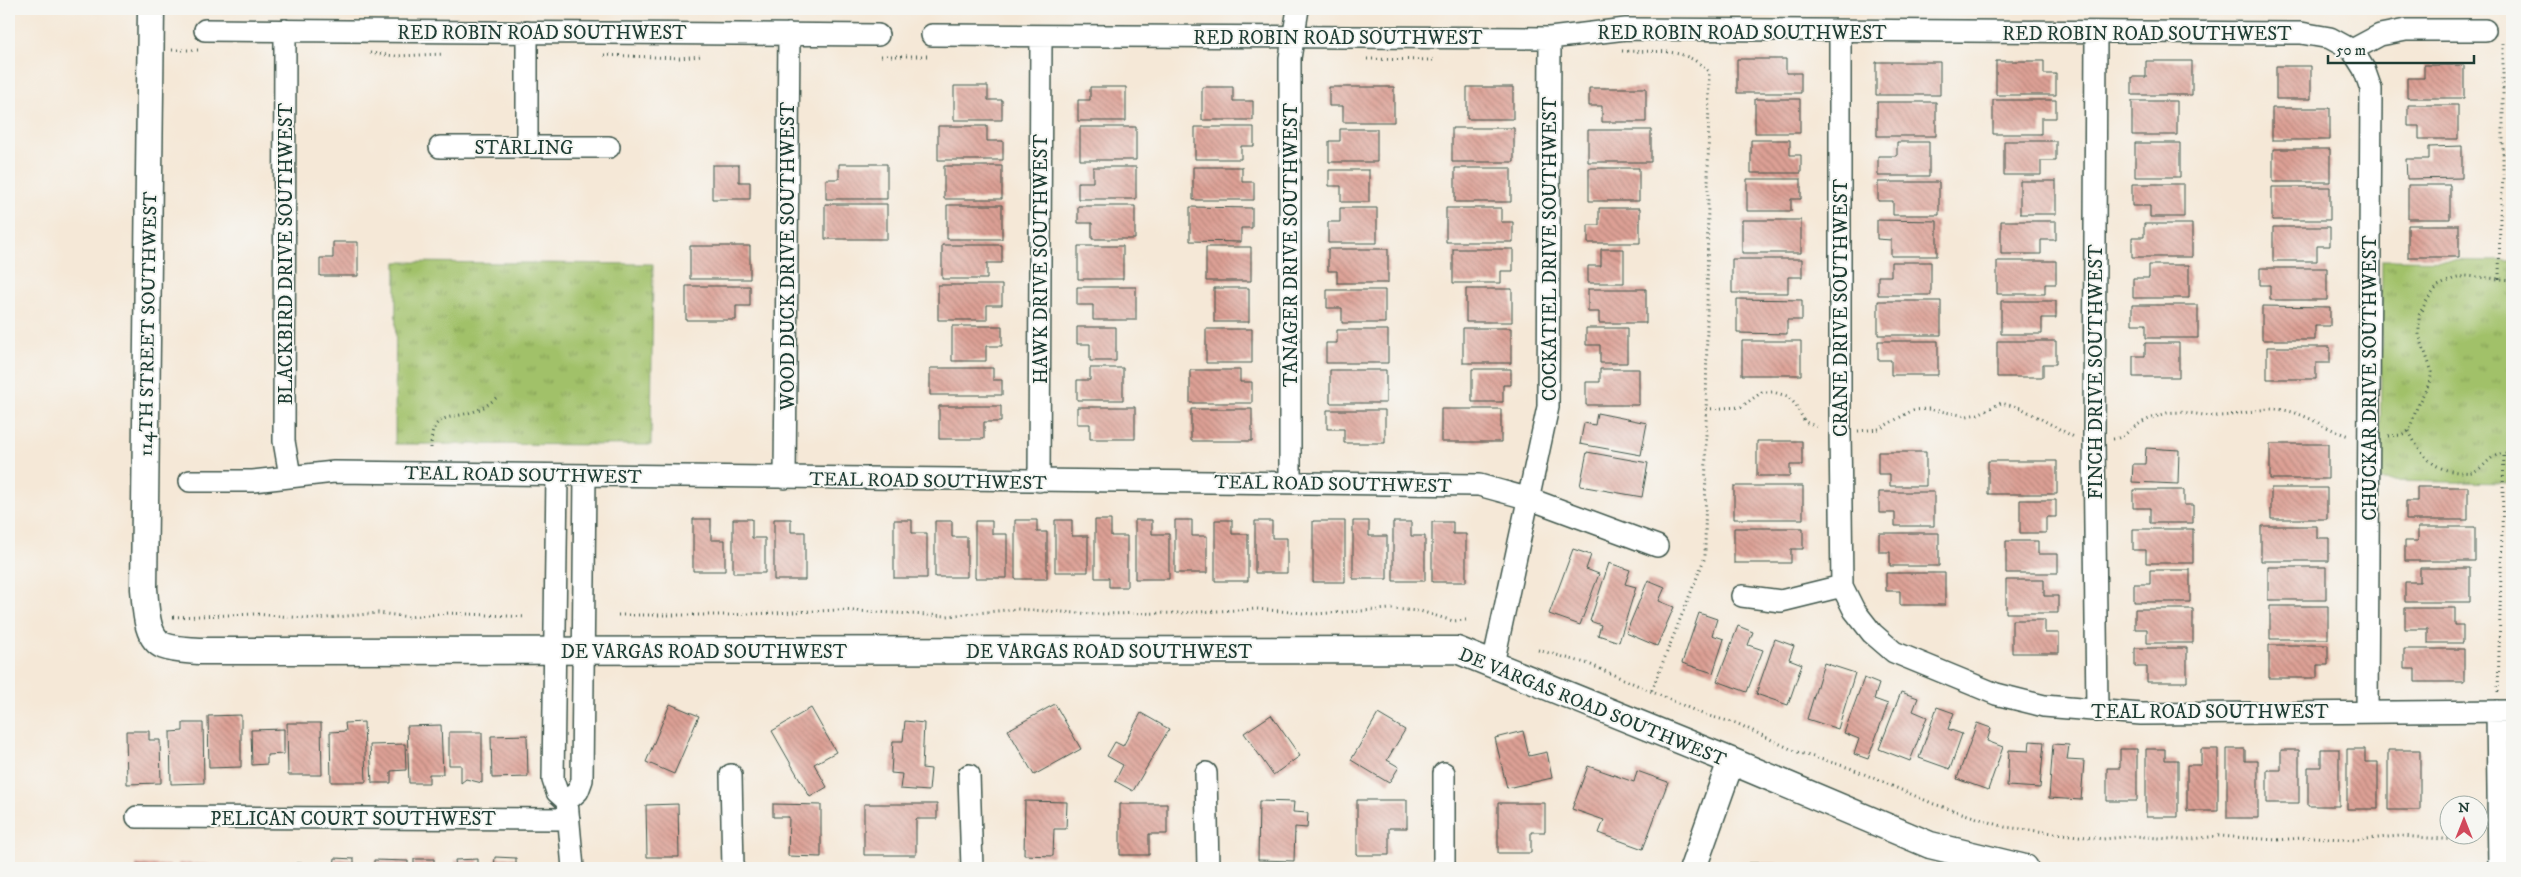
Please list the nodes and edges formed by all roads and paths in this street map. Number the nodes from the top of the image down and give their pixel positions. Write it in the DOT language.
graph roads {
  1 [pos="151,9"];
  2 [pos="1298,9"];
  3 [pos="206,30"];
  4 [pos="285,30"];
  5 [pos="2485,30"];
  6 [pos="1840,31"];
  7 [pos="527,32"];
  8 [pos="2096,33"];
  9 [pos="789,34"];
  10 [pos="878,35"];
  11 [pos="932,35"];
  12 [pos="1041,36"];
  13 [pos="1292,36"];
  14 [pos="1550,38"];
  15 [pos="2503,43"];
  16 [pos="2352,50"];
  17 [pos="1620,51"];
  18 [pos="879,56"];
  19 [pos="929,56"];
  20 [pos="440,147"];
  21 [pos="527,147"];
  22 [pos="609,148"];
  23 [pos="2499,279"];
  24 [pos="2512,280"];
  25 [pos="496,398"];
  26 [pos="1706,409"];
  27 [pos="1828,431"];
  28 [pos="1852,431"];
  29 [pos="2409,431"];
  30 [pos="2077,438"];
  31 [pos="2356,438"];
  32 [pos="2380,438"];
  33 [pos="2107,439"];
  34 [pos="431,448"];
  35 [pos="2504,452"];
  36 [pos="2512,453"];
  37 [pos="557,474"];
  38 [pos="585,475"];
  39 [pos="290,476"];
  40 [pos="785,478"];
  41 [pos="190,481"];
  42 [pos="1040,481"];
  43 [pos="1290,482"];
  44 [pos="1530,498"];
  45 [pos="1656,546"];
  46 [pos="1842,586"];
  47 [pos="1742,596"];
  48 [pos="618,615"];
  49 [pos="173,617"];
  50 [pos="526,617"];
  51 [pos="1466,620"];
  52 [pos="154,638"];
  53 [pos="1538,650"];
  54 [pos="556,651"];
  55 [pos="585,651"];
  56 [pos="1493,664"];
  57 [pos="1651,692"];
  58 [pos="2097,711"];
  59 [pos="2367,711"];
  60 [pos="2505,711"];
  61 [pos="1731,761"];
  62 [pos="1206,773"];
  63 [pos="1444,773"];
  64 [pos="731,775"];
  65 [pos="969,775"];
  66 [pos="568,810"];
  67 [pos="137,816"];
  68 [pos="2438,839"];
  69 [pos="573,868"];
  70 [pos="733,868"];
  71 [pos="972,868"];
  72 [pos="1208,868"];
  73 [pos="1444,868"];
  74 [pos="1693,868"];
  75 [pos="2025,868"];
  76 [pos="2499,868"];
  1 -- 52 [label="street, 114TH STREET SOUTHWEST"];
  2 -- 13 [label="street, TANAGER DRIVE SOUTHWEST"];
  3 -- 4 [label="street, RED ROBIN ROAD SOUTHWEST"];
  4 -- 7 [label="street, RED ROBIN ROAD SOUTHWEST"];
  4 -- 39 [label="street, BLACKBIRD DRIVE SOUTHWEST"];
  5 -- 16 [label="street"];
  6 -- 8 [label="street, RED ROBIN ROAD SOUTHWEST"];
  6 -- 14 [label="street, RED ROBIN ROAD SOUTHWEST"];
  6 -- 46 [label="street, CRANE DRIVE SOUTHWEST"];
  7 -- 9 [label="street, RED ROBIN ROAD SOUTHWEST"];
  7 -- 21 [label="street"];
  8 -- 16 [label="street, RED ROBIN ROAD SOUTHWEST"];
  8 -- 58 [label="street, FINCH DRIVE SOUTHWEST"];
  9 -- 10 [label="street, RED ROBIN ROAD SOUTHWEST"];
  9 -- 40 [label="street, WOOD DUCK DRIVE SOUTHWEST"];
  11 -- 12 [label="street, RED ROBIN ROAD SOUTHWEST"];
  12 -- 13 [label="street, RED ROBIN ROAD SOUTHWEST"];
  12 -- 42 [label="street, HAWK DRIVE SOUTHWEST"];
  13 -- 14 [label="street, RED ROBIN ROAD SOUTHWEST"];
  13 -- 43 [label="street, TANAGER DRIVE SOUTHWEST"];
  14 -- 44 [label="street, COCKATIEL DRIVE SOUTHWEST"];
  15 -- 23 [label="path"];
  16 -- 59 [label="street, CHUCKAR DRIVE SOUTHWEST"];
  17 -- 26 [label="path"];
  18 -- 19 [label="path"];
  20 -- 21 [label="street, STARLING"];
  21 -- 22 [label="street, STARLING"];
  23 -- 24 [label="path"];
  23 -- 29 [label="path"];
  25 -- 34 [label="path"];
  26 -- 27 [label="path"];
  26 -- 57 [label="path"];
  28 -- 30 [label="path"];
  29 -- 32 [label="path"];
  29 -- 35 [label="path"];
  31 -- 33 [label="path"];
  35 -- 36 [label="path"];
  35 -- 60 [label="path"];
  37 -- 38 [label="street, TEAL ROAD SOUTHWEST"];
  37 -- 39 [label="street, TEAL ROAD SOUTHWEST"];
  37 -- 54 [label="street"];
  38 -- 40 [label="street, TEAL ROAD SOUTHWEST"];
  38 -- 55 [label="street"];
  39 -- 41 [label="street, TEAL ROAD SOUTHWEST"];
  40 -- 42 [label="street, TEAL ROAD SOUTHWEST"];
  42 -- 43 [label="street, TEAL ROAD SOUTHWEST"];
  43 -- 44 [label="street, TEAL ROAD SOUTHWEST"];
  44 -- 45 [label="street, TEAL ROAD SOUTHWEST"];
  44 -- 56 [label="street, COCKATIEL DRIVE SOUTHWEST"];
  46 -- 47 [label="street"];
  46 -- 58 [label="street, TEAL ROAD SOUTHWEST"];
  48 -- 51 [label="path"];
  49 -- 50 [label="path"];
  52 -- 54 [label="street, DE VARGAS ROAD SOUTHWEST"];
  53 -- 57 [label="path"];
  54 -- 55 [label="street, DE VARGAS ROAD SOUTHWEST"];
  54 -- 66 [label="street"];
  55 -- 56 [label="street, DE VARGAS ROAD SOUTHWEST"];
  55 -- 66 [label="street"];
  56 -- 61 [label="street, DE VARGAS ROAD SOUTHWEST"];
  57 -- 68 [label="path"];
  58 -- 59 [label="street, TEAL ROAD SOUTHWEST"];
  59 -- 60 [label="street, TEAL ROAD SOUTHWEST"];
  60 -- 76 [label="street"];
  61 -- 74 [label="street"];
  61 -- 75 [label="street, DE VARGAS ROAD SOUTHWEST"];
  62 -- 72 [label="street"];
  63 -- 73 [label="street"];
  64 -- 70 [label="street"];
  65 -- 71 [label="street"];
  66 -- 67 [label="street, PELICAN COURT SOUTHWEST"];
  66 -- 69 [label="street"];
}
